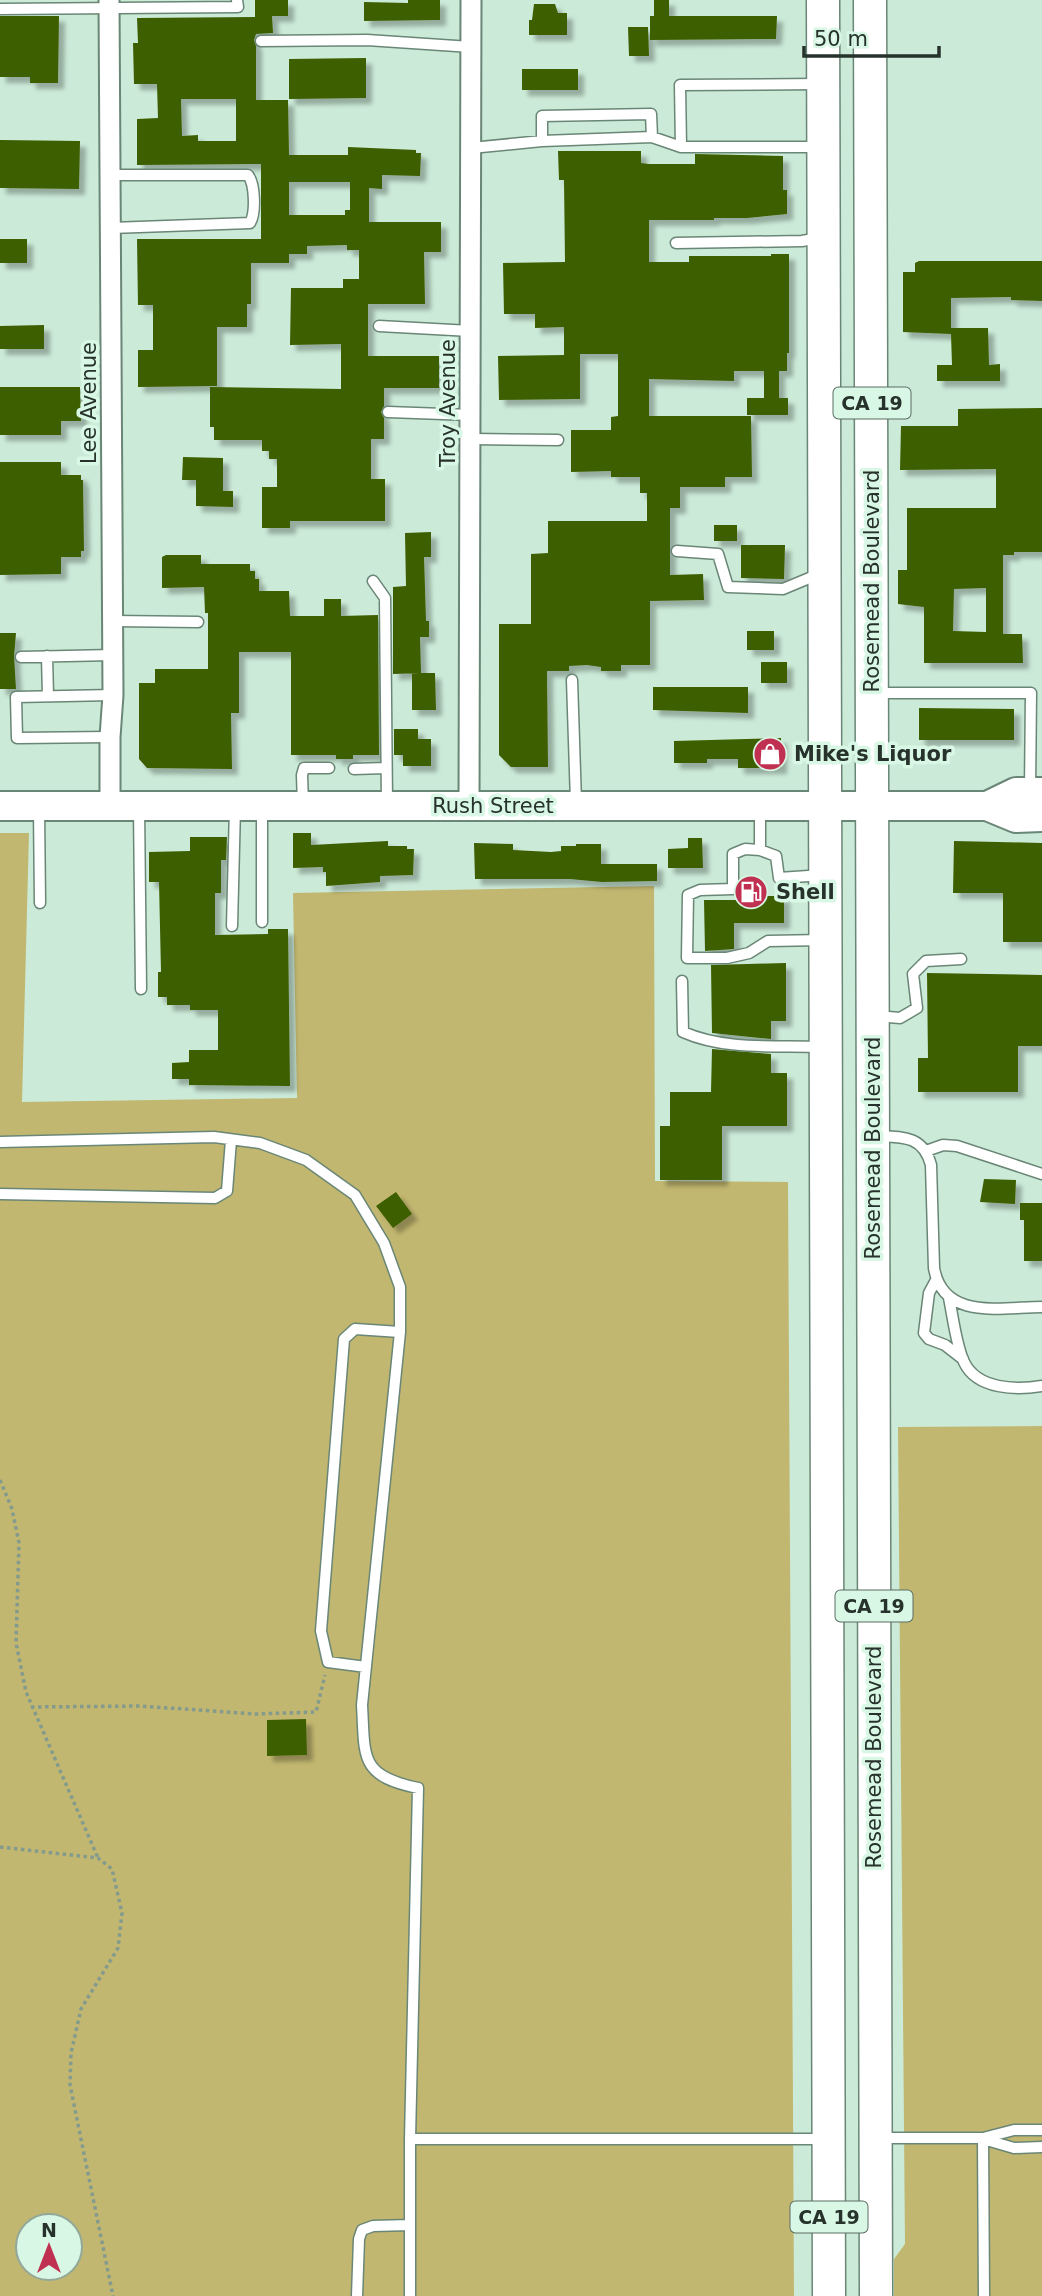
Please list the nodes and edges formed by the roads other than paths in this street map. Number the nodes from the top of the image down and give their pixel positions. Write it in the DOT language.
graph roads {
  1 [pos="237,0"];
  2 [pos="471,0"];
  3 [pos="823,0"];
  4 [pos="870,0"];
  5 [pos="109,4"];
  6 [pos="0,9"];
  7 [pos="261,41"];
  8 [pos="471,47"];
  9 [pos="824,84"];
  10 [pos="652,137"];
  11 [pos="542,141"];
  12 [pos="824,147"];
  13 [pos="471,148"];
  14 [pos="681,148"];
  15 [pos="110,175"];
  16 [pos="111,228"];
  17 [pos="824,237"];
  18 [pos="676,243"];
  19 [pos="379,326"];
  20 [pos="471,331"];
  21 [pos="388,412"];
  22 [pos="471,415"];
  23 [pos="471,439"];
  24 [pos="558,440"];
  25 [pos="677,551"];
  26 [pos="826,571"];
  27 [pos="373,581"];
  28 [pos="113,621"];
  29 [pos="198,622"];
  30 [pos="113,655"];
  31 [pos="47,656"];
  32 [pos="22,657"];
  33 [pos="572,680"];
  34 [pos="873,693"];
  35 [pos="113,695"];
  36 [pos="48,696"];
  37 [pos="110,737"];
  38 [pos="329,768"];
  39 [pos="386,768"];
  40 [pos="354,769"];
  41 [pos="760,805"];
  42 [pos="826,805"];
  43 [pos="1036,805"];
  44 [pos="0,806"];
  45 [pos="39,806"];
  46 [pos="110,806"];
  47 [pos="139,806"];
  48 [pos="249,806"];
  49 [pos="303,806"];
  50 [pos="387,806"];
  51 [pos="469,806"];
  52 [pos="576,806"];
  53 [pos="874,806"];
  54 [pos="760,850"];
  55 [pos="827,875"];
  56 [pos="40,903"];
  57 [pos="262,922"];
  58 [pos="232,926"];
  59 [pos="827,940"];
  60 [pos="961,959"];
  61 [pos="682,981"];
  62 [pos="141,989"];
  63 [pos="873,1016"];
  64 [pos="827,1048"];
  65 [pos="872,1135"];
  66 [pos="231,1140"];
  67 [pos="0,1142"];
  68 [pos="926,1152"];
  69 [pos="1042,1174"];
  70 [pos="0,1195"];
  71 [pos="936,1280"];
  72 [pos="949,1298"];
  73 [pos="1042,1307"];
  74 [pos="400,1332"];
  75 [pos="963,1359"];
  76 [pos="1042,1386"];
  77 [pos="366,1667"];
  78 [pos="1042,2130"];
  79 [pos="875,2138"];
  80 [pos="983,2138"];
  81 [pos="410,2139"];
  82 [pos="829,2139"];
  83 [pos="1042,2147"];
  84 [pos="410,2225"];
  85 [pos="357,2296"];
  86 [pos="410,2296"];
  87 [pos="830,2296"];
  88 [pos="876,2296"];
  89 [pos="984,2296"];
  1 -- 5 [label="lane"];
  2 -- 8 [label="street, Troy Avenue"];
  3 -- 9 [label="main road, CA 19"];
  4 -- 34 [label="main road, Rosemead Boulevard / CA 19"];
  5 -- 6 [label="lane"];
  5 -- 15 [label="street, Lee Avenue"];
  7 -- 8 [label="lane"];
  8 -- 13 [label="street, Troy Avenue"];
  9 -- 12 [label="main road, CA 19"];
  9 -- 14 [label="lane"];
  10 -- 11 [label="lane"];
  10 -- 11 [label="lane"];
  10 -- 14 [label="lane"];
  11 -- 13 [label="lane"];
  12 -- 14 [label="lane"];
  12 -- 17 [label="main road, CA 19"];
  13 -- 20 [label="street, Troy Avenue"];
  15 -- 16 [label="street, Lee Avenue"];
  15 -- 16 [label="lane"];
  16 -- 28 [label="street, Lee Avenue"];
  17 -- 18 [label="lane"];
  17 -- 26 [label="main road, CA 19"];
  19 -- 20 [label="lane"];
  20 -- 22 [label="street, Troy Avenue"];
  21 -- 22 [label="lane"];
  22 -- 23 [label="street, Troy Avenue"];
  23 -- 24 [label="lane"];
  23 -- 51 [label="street, Troy Avenue"];
  25 -- 26 [label="lane"];
  26 -- 42 [label="main road, CA 19"];
  27 -- 39 [label="lane"];
  28 -- 29 [label="lane"];
  28 -- 30 [label="street, Lee Avenue"];
  30 -- 31 [label="lane"];
  30 -- 35 [label="street, Lee Avenue"];
  31 -- 32 [label="lane"];
  31 -- 36 [label="lane"];
  33 -- 52 [label="lane"];
  34 -- 43 [label="lane"];
  34 -- 53 [label="main road, Rosemead Boulevard / CA 19"];
  35 -- 36 [label="lane"];
  35 -- 37 [label="street, Lee Avenue"];
  36 -- 37 [label="lane"];
  37 -- 46 [label="street, Lee Avenue"];
  38 -- 49 [label="lane"];
  39 -- 40 [label="lane"];
  39 -- 50 [label="lane"];
  41 -- 42 [label="street, Rush Street"];
  41 -- 52 [label="street, Rush Street"];
  41 -- 54 [label="lane"];
  42 -- 53 [label="street, Rush Street"];
  42 -- 55 [label="main road, CA 19"];
  43 -- 53 [label="street, Rush Street"];
  44 -- 45 [label="street, Rush Street"];
  45 -- 46 [label="street, Rush Street"];
  45 -- 56 [label="lane"];
  46 -- 47 [label="street, Rush Street"];
  47 -- 48 [label="street, Rush Street"];
  47 -- 62 [label="lane"];
  48 -- 49 [label="street, Rush Street"];
  48 -- 57 [label="lane"];
  48 -- 58 [label="lane"];
  49 -- 50 [label="street, Rush Street"];
  50 -- 51 [label="street, Rush Street"];
  51 -- 52 [label="street, Rush Street"];
  53 -- 63 [label="main road, Rosemead Boulevard / CA 19"];
  54 -- 55 [label="lane"];
  54 -- 59 [label="lane"];
  55 -- 59 [label="main road, CA 19"];
  59 -- 64 [label="main road, CA 19"];
  60 -- 63 [label="lane"];
  61 -- 64 [label="lane"];
  63 -- 65 [label="main road, Rosemead Boulevard / CA 19"];
  64 -- 82 [label="main road, CA 19"];
  65 -- 68 [label="lane"];
  65 -- 79 [label="main road, Rosemead Boulevard / CA 19"];
  66 -- 67 [label="lane"];
  66 -- 70 [label="lane"];
  66 -- 74 [label="lane"];
  68 -- 69 [label="lane"];
  68 -- 71 [label="lane"];
  71 -- 72 [label="lane"];
  71 -- 75 [label="lane"];
  72 -- 73 [label="lane"];
  72 -- 75 [label="lane"];
  74 -- 77 [label="lane"];
  74 -- 77 [label="lane"];
  75 -- 76 [label="lane"];
  77 -- 81 [label="lane"];
  78 -- 80 [label="lane"];
  79 -- 80 [label="lane"];
  79 -- 82 [label="main road"];
  79 -- 88 [label="main road, Rosemead Boulevard / CA 19"];
  80 -- 83 [label="lane"];
  80 -- 89 [label="lane"];
  81 -- 82 [label="lane"];
  81 -- 84 [label="lane"];
  82 -- 87 [label="main road, CA 19"];
  84 -- 85 [label="lane"];
  84 -- 86 [label="lane"];
}
